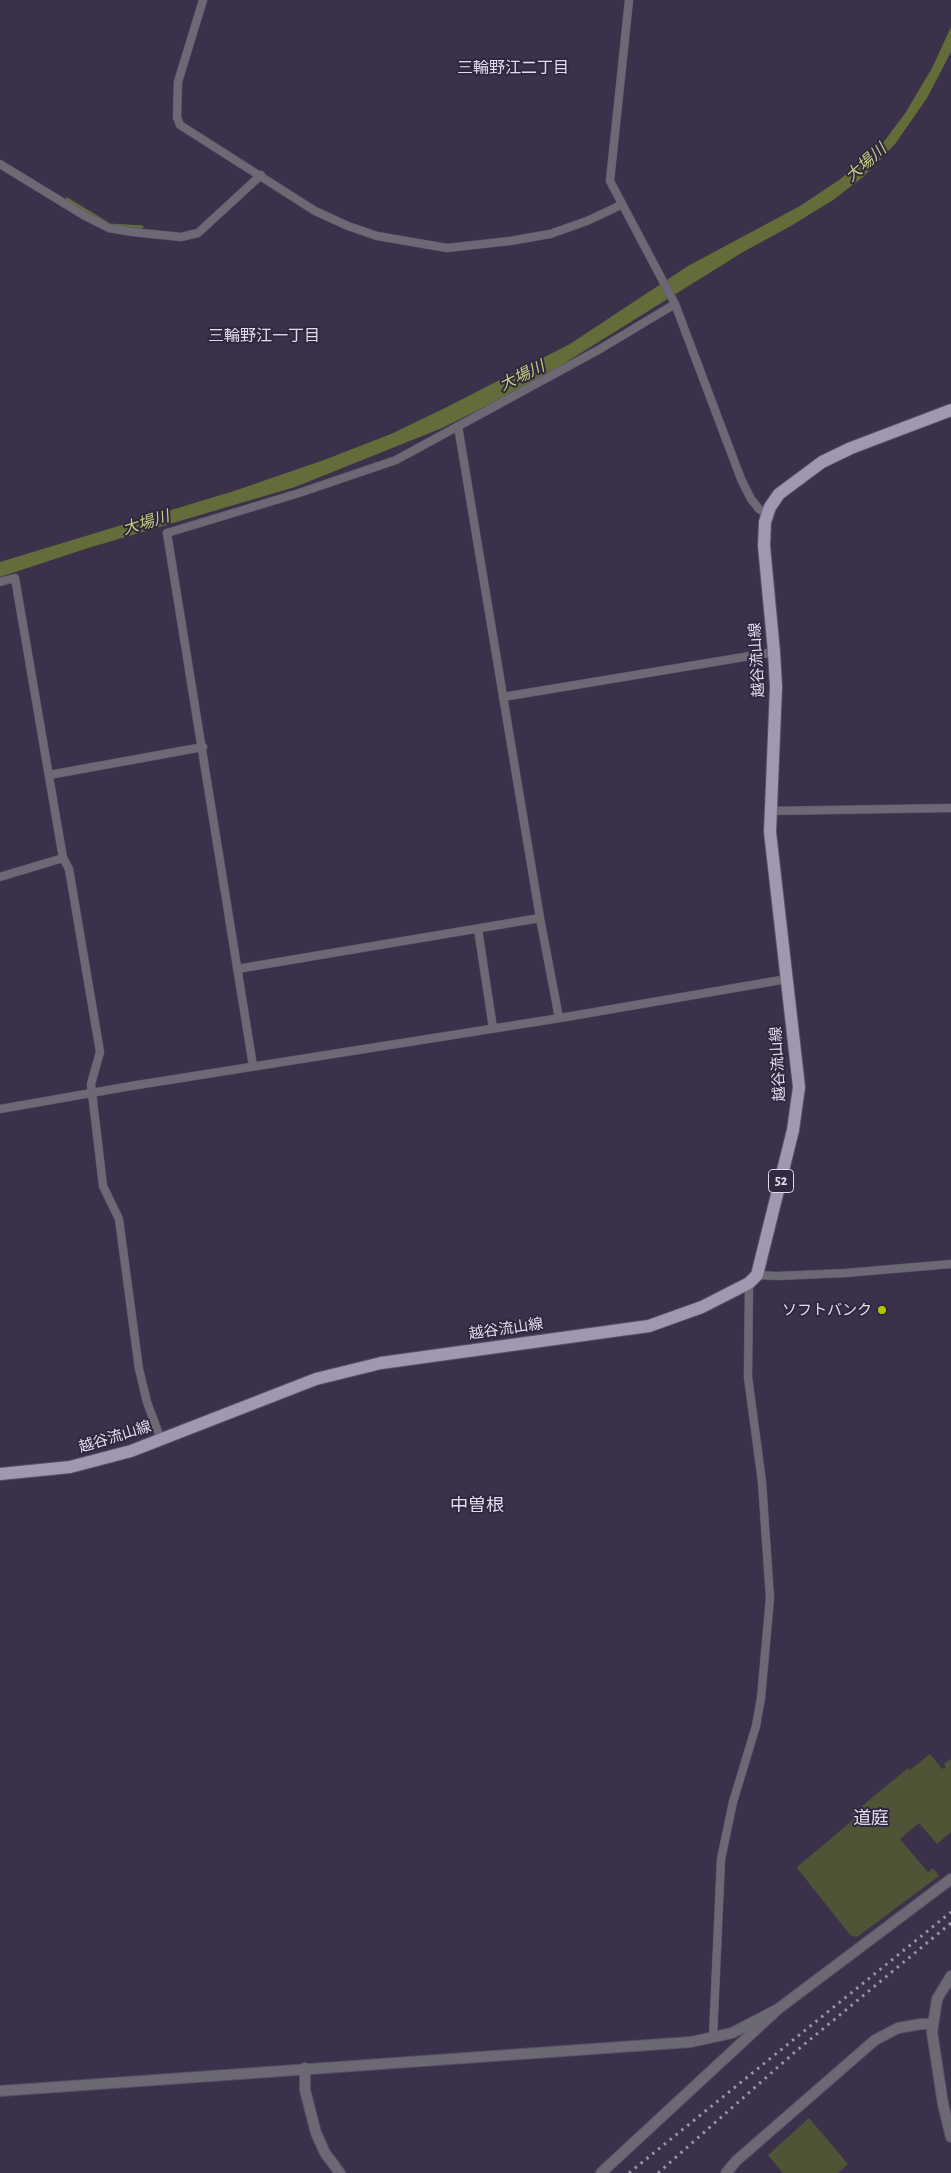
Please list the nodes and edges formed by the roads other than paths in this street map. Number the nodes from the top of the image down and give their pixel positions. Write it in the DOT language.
graph roads {
  1 [pos="203,0"];
  2 [pos="629,0"];
  3 [pos="0,164"];
  4 [pos="261,175"];
  5 [pos="621,205"];
  6 [pos="674,301"];
  7 [pos="951,410"];
  8 [pos="458,426"];
  9 [pos="767,514"];
  10 [pos="0,582"];
  11 [pos="774,652"];
  12 [pos="503,697"];
  13 [pos="203,747"];
  14 [pos="49,775"];
  15 [pos="951,808"];
  16 [pos="769,811"];
  17 [pos="63,858"];
  18 [pos="0,877"];
  19 [pos="540,918"];
  20 [pos="478,929"];
  21 [pos="237,970"];
  22 [pos="787,979"];
  23 [pos="559,1018"];
  24 [pos="494,1028"];
  25 [pos="253,1066"];
  26 [pos="91,1093"];
  27 [pos="0,1109"];
  28 [pos="951,1264"];
  29 [pos="753,1279"];
  30 [pos="161,1440"];
  31 [pos="0,1474"];
  32 [pos="951,1879"];
  33 [pos="951,1976"];
  34 [pos="778,2009"];
  35 [pos="933,2024"];
  36 [pos="712,2037"];
  37 [pos="305,2068"];
  38 [pos="0,2091"];
  39 [pos="951,2137"];
  40 [pos="736,2161"];
  41 [pos="340,2173"];
  42 [pos="601,2173"];
  43 [pos="726,2173"];
  44 [pos="739,2173"];
  1 -- 4 [label="street"];
  2 -- 5 [label="street"];
  3 -- 4 [label="street"];
  4 -- 5 [label="street"];
  5 -- 6 [label="street"];
  6 -- 8 [label="street"];
  6 -- 9 [label="street"];
  7 -- 9 [label="main road, 越谷流山線 / 52"];
  8 -- 12 [label="street"];
  8 -- 13 [label="street"];
  9 -- 11 [label="main road, 越谷流山線 / 52"];
  10 -- 14 [label="street"];
  11 -- 12 [label="street"];
  11 -- 16 [label="main road, 越谷流山線 / 52"];
  12 -- 19 [label="street"];
  13 -- 14 [label="street"];
  13 -- 21 [label="street"];
  14 -- 17 [label="street"];
  15 -- 16 [label="street"];
  16 -- 22 [label="main road, 越谷流山線 / 52"];
  17 -- 18 [label="street"];
  17 -- 26 [label="street"];
  19 -- 20 [label="street"];
  19 -- 23 [label="street"];
  20 -- 21 [label="street"];
  20 -- 24 [label="street"];
  21 -- 25 [label="street"];
  22 -- 23 [label="street"];
  22 -- 29 [label="main road, 越谷流山線 / 52"];
  23 -- 24 [label="street"];
  24 -- 25 [label="street"];
  25 -- 26 [label="street"];
  26 -- 27 [label="street"];
  26 -- 30 [label="street"];
  28 -- 29 [label="street"];
  29 -- 30 [label="main road, 越谷流山線"];
  29 -- 36 [label="street"];
  30 -- 31 [label="main road, 越谷流山線"];
  32 -- 34 [label="street"];
  33 -- 35 [label="street"];
  34 -- 36 [label="street"];
  34 -- 42 [label="street"];
  35 -- 39 [label="street"];
  35 -- 40 [label="street"];
  36 -- 37 [label="street"];
  37 -- 38 [label="street"];
  37 -- 41 [label="street"];
  40 -- 43 [label="street"];
  40 -- 44 [label="street"];
}
